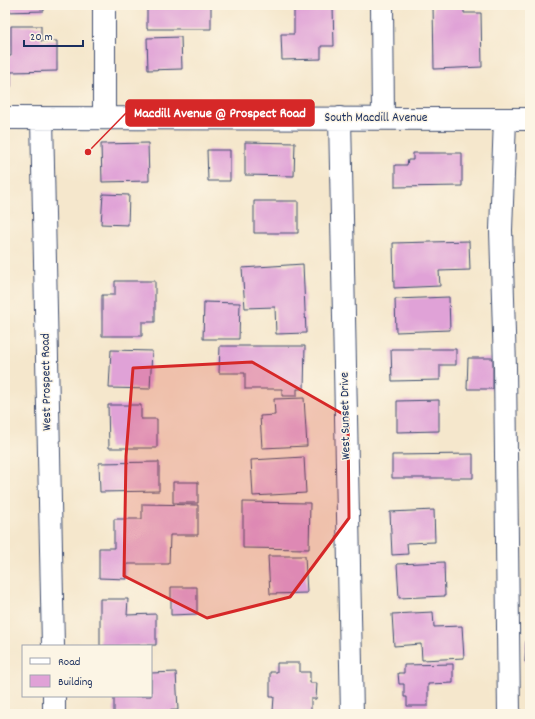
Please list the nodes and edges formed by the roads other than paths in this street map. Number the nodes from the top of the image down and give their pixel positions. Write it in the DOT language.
graph roads {
  1 [pos="104,5"];
  2 [pos="382,5"];
  3 [pos="5,118"];
  4 [pos="42,118"];
  5 [pos="104,118"];
  6 [pos="340,118"];
  7 [pos="383,118"];
  8 [pos="505,119"];
  9 [pos="530,119"];
  10 [pos="53,645"];
  11 [pos="54,697"];
  12 [pos="54,714"];
  13 [pos="352,714"];
  14 [pos="509,714"];
  1 -- 5 [label="street"];
  2 -- 7 [label="street"];
  3 -- 4 [label="street, South Macdill Avenue"];
  4 -- 5 [label="street, South Macdill Avenue"];
  4 -- 10 [label="street, West Prospect Road"];
  5 -- 6 [label="street, South Macdill Avenue"];
  6 -- 7 [label="street, South Macdill Avenue"];
  6 -- 13 [label="street, West Sunset Drive"];
  7 -- 8 [label="street, South Macdill Avenue"];
  8 -- 9 [label="street, South Macdill Avenue"];
  8 -- 14 [label="street"];
  11 -- 12 [label="street"];
}
